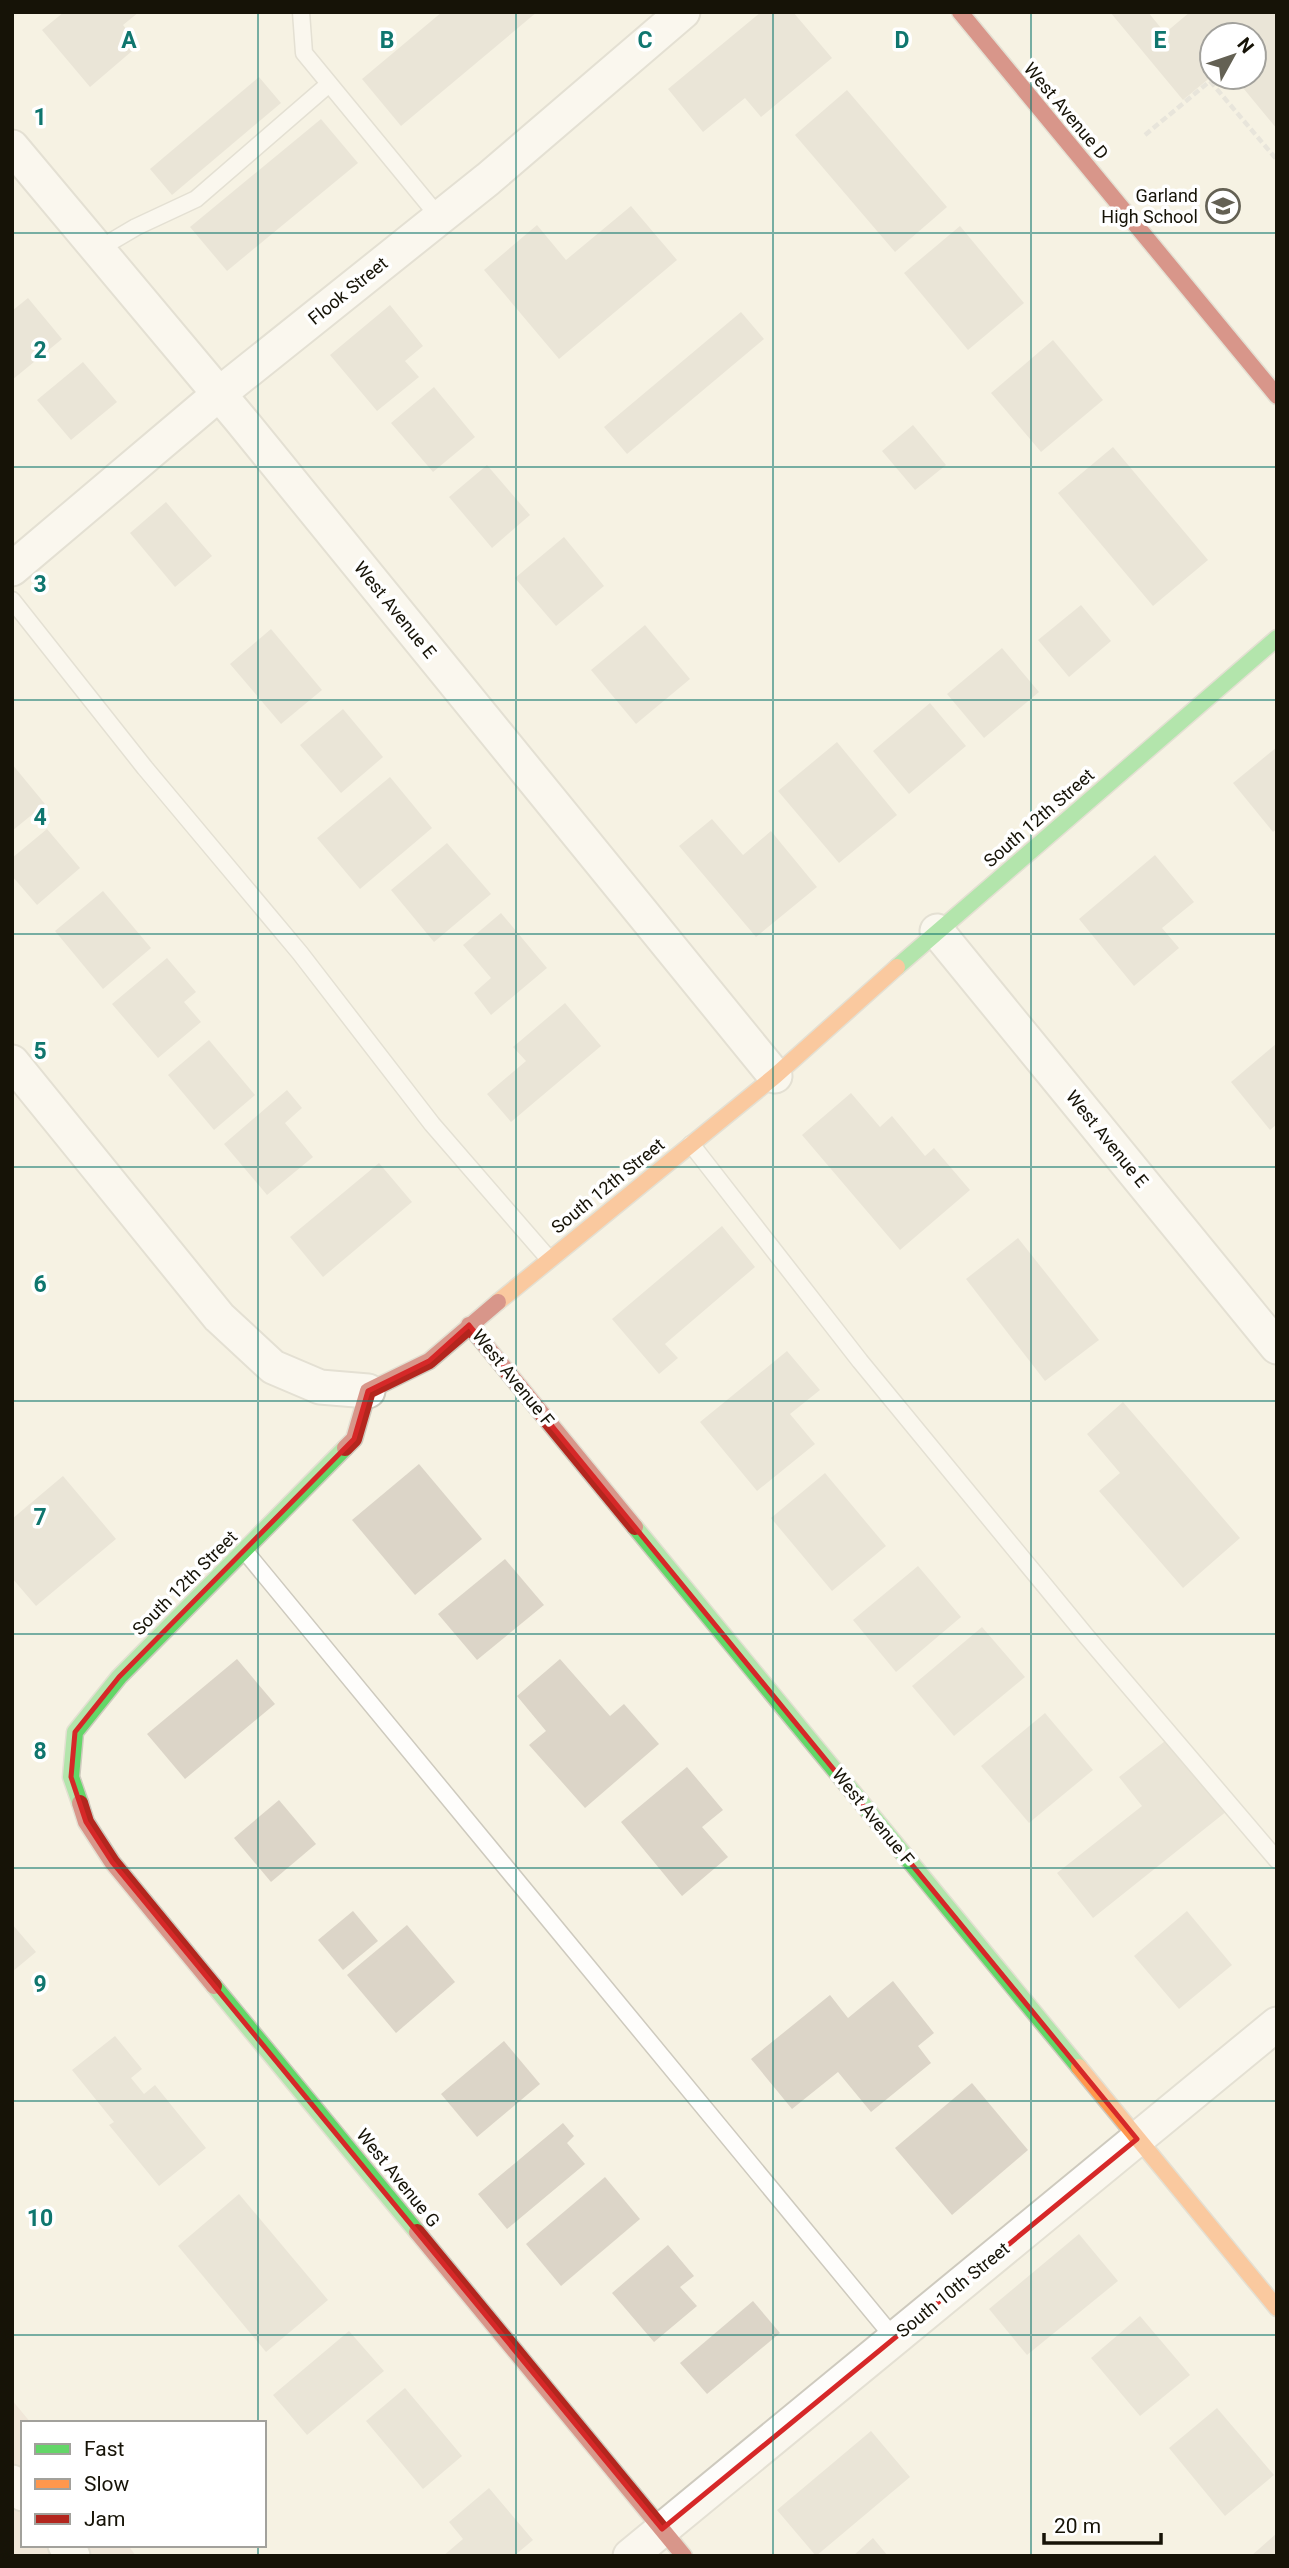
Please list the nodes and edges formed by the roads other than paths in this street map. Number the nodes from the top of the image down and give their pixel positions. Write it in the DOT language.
graph roads {
  1 [pos="302,12"];
  2 [pos="683,12"];
  3 [pos="960,12"];
  4 [pos="329,84"];
  5 [pos="12,147"];
  6 [pos="439,217"];
  7 [pos="97,250"];
  8 [pos="219,394"];
  9 [pos="1277,396"];
  10 [pos="12,569"];
  11 [pos="12,600"];
  12 [pos="1277,638"];
  13 [pos="937,931"];
  14 [pos="12,1062"];
  15 [pos="775,1076"];
  16 [pos="691,1144"];
  17 [pos="549,1259"];
  18 [pos="469,1325"];
  19 [pos="1277,1347"];
  20 [pos="368,1391"];
  21 [pos="244,1550"];
  22 [pos="86,1822"];
  23 [pos="1277,1860"];
  24 [pos="1277,2024"];
  25 [pos="1137,2139"];
  26 [pos="1277,2308"];
  27 [pos="894,2338"];
  28 [pos="662,2529"];
  29 [pos="630,2556"];
  30 [pos="684,2556"];
  1 -- 4 [label="lane"];
  2 -- 6 [label="street, Flook Street"];
  3 -- 9 [label="street, West Avenue D"];
  4 -- 6 [label="lane"];
  4 -- 7 [label="lane"];
  5 -- 7 [label="street, West Avenue E"];
  6 -- 8 [label="street, Flook Street"];
  7 -- 8 [label="street, West Avenue E"];
  8 -- 10 [label="street, Flook Street"];
  8 -- 15 [label="street, West Avenue E"];
  11 -- 17 [label="lane"];
  12 -- 13 [label="street, South 12th Street"];
  13 -- 15 [label="street, South 12th Street"];
  13 -- 19 [label="street, West Avenue E"];
  14 -- 20 [label="street"];
  15 -- 16 [label="street, South 12th Street"];
  16 -- 17 [label="street, South 12th Street"];
  16 -- 23 [label="lane"];
  17 -- 18 [label="street, South 12th Street"];
  18 -- 20 [label="street, South 12th Street"];
  18 -- 25 [label="street, West Avenue F"];
  20 -- 21 [label="street, South 12th Street"];
  21 -- 22 [label="street, South 12th Street"];
  21 -- 27 [label="lane"];
  22 -- 28 [label="street, West Avenue G"];
  24 -- 25 [label="street, South 10th Street"];
  25 -- 26 [label="street, West Avenue F"];
  25 -- 27 [label="street, South 10th Street"];
  27 -- 28 [label="street, South 10th Street"];
  28 -- 29 [label="street, South 10th Street"];
  28 -- 30 [label="street, West Avenue G"];
}
